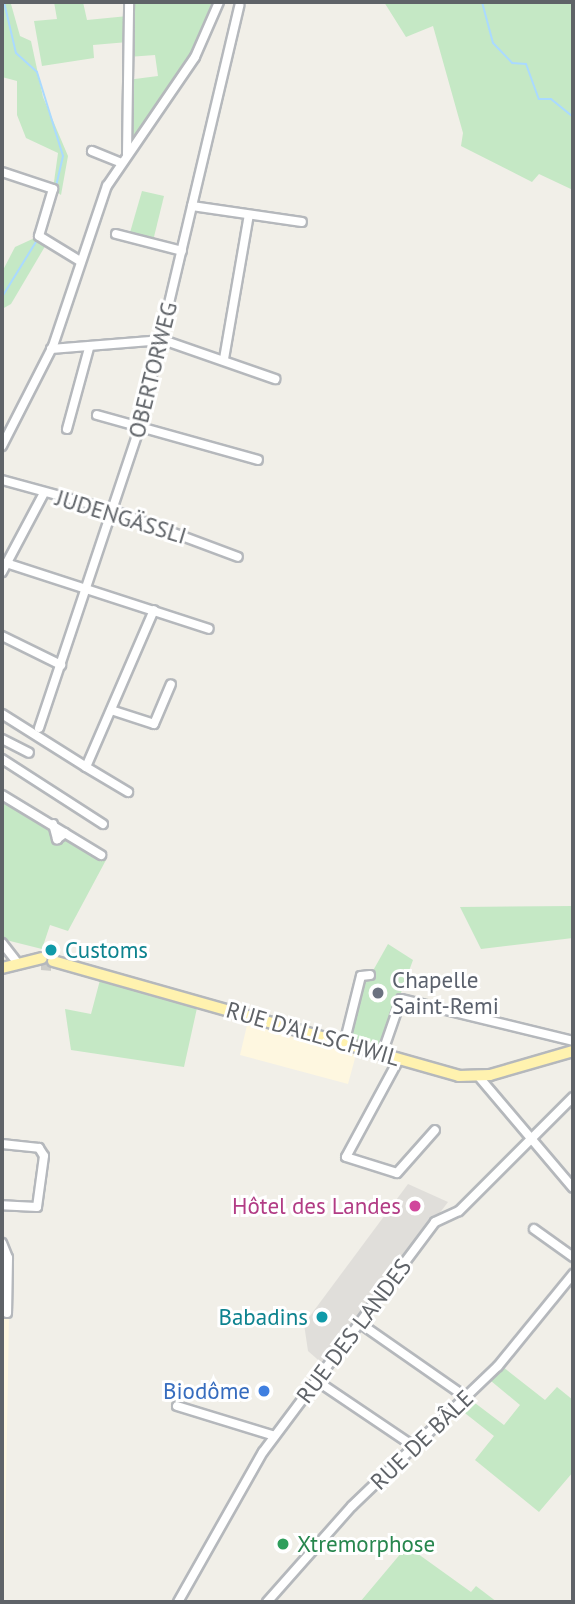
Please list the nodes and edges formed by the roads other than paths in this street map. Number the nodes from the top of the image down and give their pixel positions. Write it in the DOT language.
graph roads {
  1 [pos="129,2"];
  2 [pos="219,2"];
  3 [pos="239,6"];
  4 [pos="92,151"];
  5 [pos="127,154"];
  6 [pos="121,163"];
  7 [pos="2,172"];
  8 [pos="192,206"];
  9 [pos="249,215"];
  10 [pos="302,222"];
  11 [pos="116,234"];
  12 [pos="182,251"];
  13 [pos="80,261"];
  14 [pos="163,340"];
  15 [pos="89,348"];
  16 [pos="51,349"];
  17 [pos="224,359"];
  18 [pos="275,379"];
  19 [pos="97,415"];
  20 [pos="140,426"];
  21 [pos="67,429"];
  22 [pos="2,446"];
  23 [pos="258,460"];
  24 [pos="2,480"];
  25 [pos="44,493"];
  26 [pos="115,512"];
  27 [pos="238,557"];
  28 [pos="6,563"];
  29 [pos="2,572"];
  30 [pos="90,587"];
  31 [pos="155,610"];
  32 [pos="209,629"];
  33 [pos="2,636"];
  34 [pos="61,665"];
  35 [pos="172,684"];
  36 [pos="111,710"];
  37 [pos="2,714"];
  38 [pos="39,728"];
  39 [pos="2,739"];
  40 [pos="2,759"];
  41 [pos="23,766"];
  42 [pos="86,767"];
  43 [pos="128,792"];
  44 [pos="2,795"];
  45 [pos="103,824"];
  46 [pos="101,855"];
  47 [pos="2,943"];
  48 [pos="41,961"];
  49 [pos="17,962"];
  50 [pos="55,963"];
  51 [pos="2,968"];
  52 [pos="370,975"];
  53 [pos="573,1041"];
  54 [pos="344,1044"];
  55 [pos="573,1051"];
  56 [pos="382,1054"];
  57 [pos="399,1059"];
  58 [pos="479,1077"];
  59 [pos="573,1097"];
  60 [pos="435,1130"];
  61 [pos="533,1136"];
  62 [pos="2,1144"];
  63 [pos="573,1188"];
  64 [pos="2,1206"];
  65 [pos="534,1229"];
  66 [pos="2,1243"];
  67 [pos="573,1257"];
  68 [pos="573,1274"];
  69 [pos="7,1313"];
  70 [pos="361,1324"];
  71 [pos="317,1381"];
  72 [pos="467,1398"];
  73 [pos="177,1406"];
  74 [pos="275,1436"];
  75 [pos="415,1447"];
  76 [pos="178,1602"];
  77 [pos="267,1602"];
  1 -- 5 [label="street"];
  2 -- 5 [label="street"];
  3 -- 8 [label="street, OBERTORWEG"];
  4 -- 6 [label="street"];
  5 -- 6 [label="street"];
  6 -- 13 [label="street"];
  7 -- 13 [label="street"];
  8 -- 9 [label="street"];
  8 -- 12 [label="street, OBERTORWEG"];
  9 -- 10 [label="street"];
  9 -- 17 [label="street"];
  11 -- 12 [label="street"];
  12 -- 14 [label="street, OBERTORWEG"];
  13 -- 16 [label="street"];
  14 -- 15 [label="street"];
  14 -- 17 [label="street"];
  14 -- 20 [label="street, OBERTORWEG"];
  15 -- 16 [label="street"];
  15 -- 21 [label="street"];
  16 -- 22 [label="street"];
  17 -- 18 [label="street"];
  19 -- 20 [label="street"];
  20 -- 23 [label="street"];
  20 -- 26 [label="street, OBERTORWEG"];
  24 -- 25 [label="street, JUDENGÄSSLI"];
  25 -- 26 [label="street, JUDENGÄSSLI"];
  25 -- 28 [label="street"];
  26 -- 27 [label="street, JUDENGÄSSLI"];
  26 -- 30 [label="street, OBERTORWEG"];
  28 -- 29 [label="street"];
  28 -- 30 [label="street"];
  30 -- 31 [label="street"];
  30 -- 34 [label="street, OBERTORWEG"];
  31 -- 32 [label="street"];
  31 -- 36 [label="street"];
  33 -- 34 [label="street"];
  34 -- 38 [label="street, OBERTORWEG"];
  35 -- 36 [label="street"];
  36 -- 42 [label="street"];
  37 -- 42 [label="street"];
  39 -- 41 [label="street"];
  40 -- 45 [label="street"];
  42 -- 43 [label="street"];
  44 -- 46 [label="street"];
  47 -- 49 [label="street"];
  48 -- 49 [label="main road"];
  49 -- 51 [label="main road"];
  50 -- 54 [label="main road, RUE D'ALLSCHWIL"];
  52 -- 54 [label="street"];
  53 -- 56 [label="street"];
  54 -- 56 [label="main road, RUE D'ALLSCHWIL"];
  55 -- 58 [label="main road, RUE D'ALLSCHWIL"];
  56 -- 57 [label="main road, RUE D'ALLSCHWIL"];
  57 -- 58 [label="main road, RUE D'ALLSCHWIL"];
  57 -- 60 [label="street"];
  58 -- 61 [label="street"];
  59 -- 61 [label="street, RUE DES LANDES"];
  61 -- 63 [label="street"];
  61 -- 70 [label="street, RUE DES LANDES"];
  62 -- 64 [label="street"];
  65 -- 67 [label="street"];
  66 -- 69 [label="street"];
  68 -- 72 [label="street, RUE DE BÂLE"];
  70 -- 71 [label="street, RUE DES LANDES"];
  70 -- 72 [label="street"];
  71 -- 74 [label="street, RUE DES LANDES"];
  71 -- 75 [label="street"];
  72 -- 75 [label="street, RUE DE BÂLE"];
  73 -- 74 [label="street"];
  74 -- 76 [label="street, RUE DES LANDES"];
  75 -- 77 [label="street, RUE DE BÂLE"];
}
